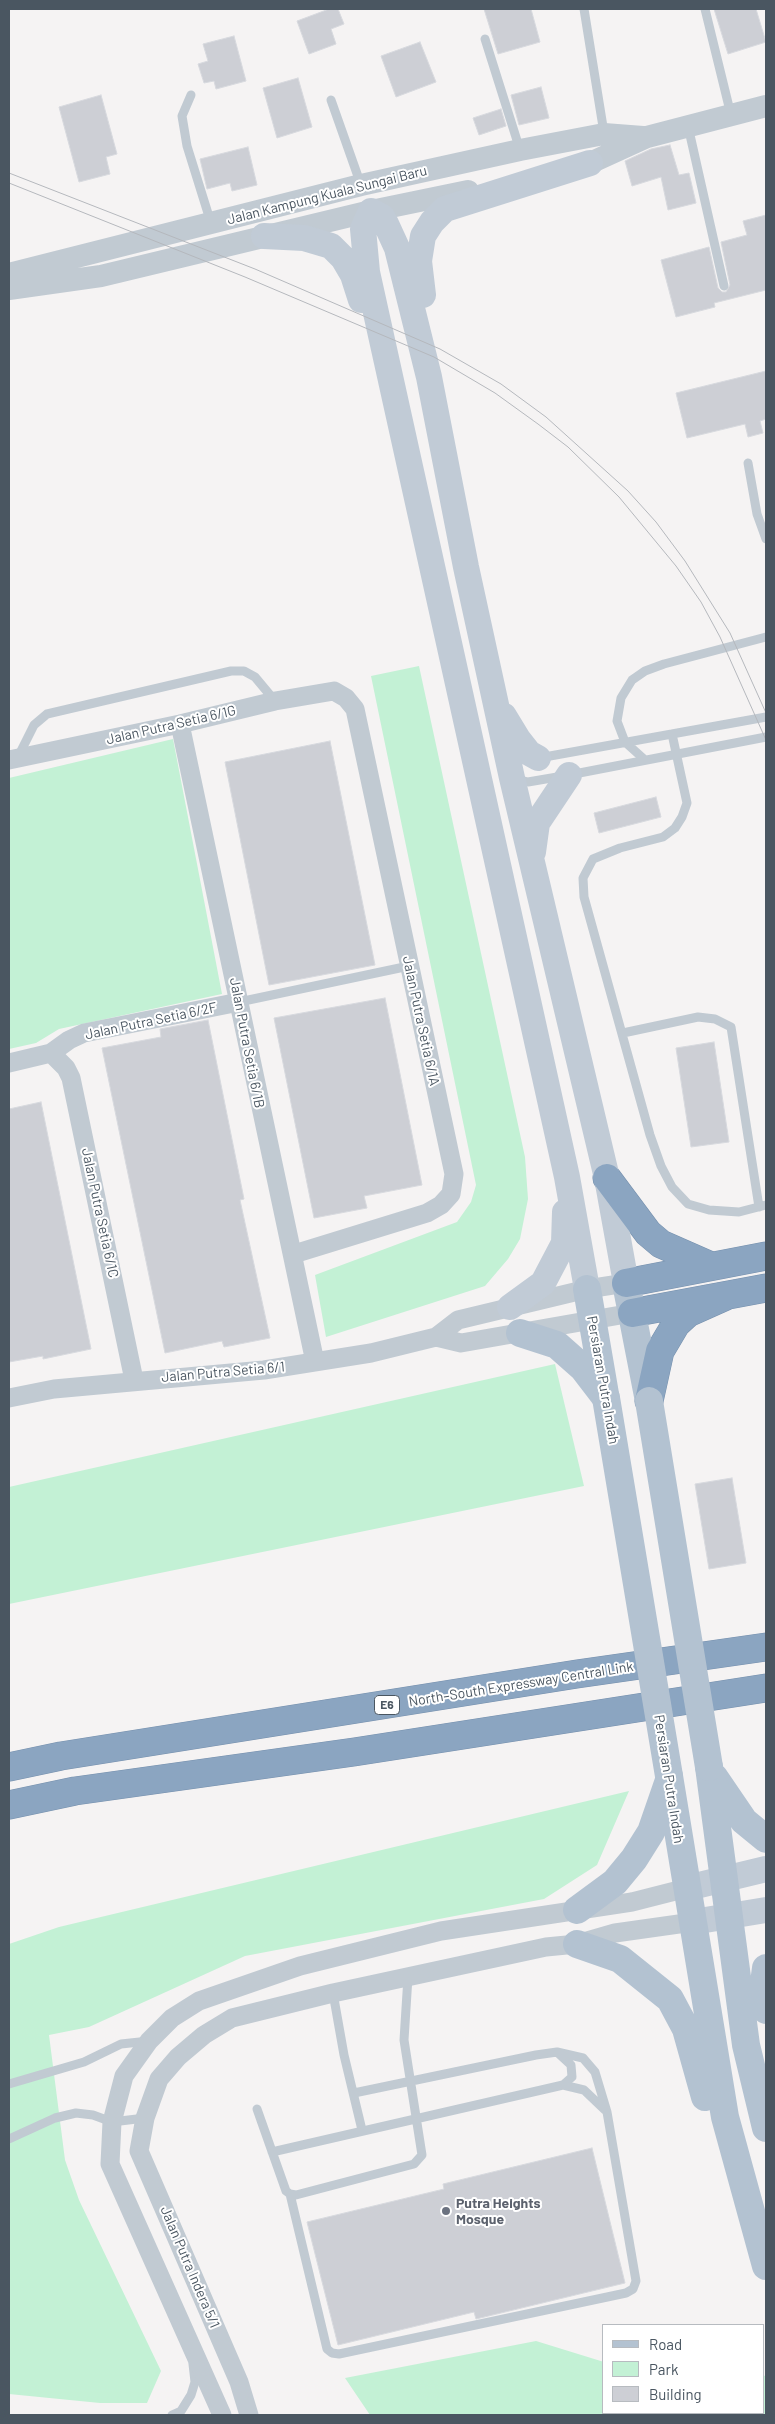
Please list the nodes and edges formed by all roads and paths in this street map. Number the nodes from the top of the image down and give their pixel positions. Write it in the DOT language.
graph roads {
  1 [pos="584,9"];
  2 [pos="705,9"];
  3 [pos="485,39"];
  4 [pos="191,95"];
  5 [pos="331,100"];
  6 [pos="766,106"];
  7 [pos="732,115"];
  8 [pos="688,126"];
  9 [pos="604,134"];
  10 [pos="647,137"];
  11 [pos="554,144"];
  12 [pos="520,150"];
  13 [pos="590,162"];
  14 [pos="361,185"];
  15 [pos="371,211"];
  16 [pos="211,223"];
  17 [pos="178,231"];
  18 [pos="264,236"];
  19 [pos="9,274"];
  20 [pos="724,286"];
  21 [pos="9,290"];
  22 [pos="429,377"];
  23 [pos="394,395"];
  24 [pos="748,463"];
  25 [pos="766,539"];
  26 [pos="766,637"];
  27 [pos="334,691"];
  28 [pos="275,701"];
  29 [pos="766,716"];
  30 [pos="180,724"];
  31 [pos="672,734"];
  32 [pos="766,737"];
  33 [pos="625,742"];
  34 [pos="470,743"];
  35 [pos="677,754"];
  36 [pos="13,760"];
  37 [pos="645,760"];
  38 [pos="522,766"];
  39 [pos="569,775"];
  40 [pos="488,821"];
  41 [pos="532,861"];
  42 [pos="409,966"];
  43 [pos="239,1002"];
  44 [pos="623,1033"];
  45 [pos="51,1053"];
  46 [pos="9,1063"];
  47 [pos="567,1177"];
  48 [pos="607,1178"];
  49 [pos="763,1206"];
  50 [pos="294,1254"];
  51 [pos="766,1256"];
  52 [pos="711,1266"];
  53 [pos="626,1283"];
  54 [pos="766,1288"];
  55 [pos="587,1289"];
  56 [pos="726,1296"];
  57 [pos="510,1307"];
  58 [pos="632,1313"];
  59 [pos="592,1320"];
  60 [pos="520,1333"];
  61 [pos="436,1337"];
  62 [pos="315,1362"];
  63 [pos="134,1380"];
  64 [pos="9,1398"];
  65 [pos="606,1398"];
  66 [pos="649,1401"];
  67 [pos="766,1647"];
  68 [pos="766,1688"];
  69 [pos="9,1767"];
  70 [pos="709,1767"];
  71 [pos="669,1776"];
  72 [pos="9,1805"];
  73 [pos="766,1839"];
  74 [pos="766,1869"];
  75 [pos="724,1879"];
  76 [pos="687,1888"];
  77 [pos="577,1910"];
  78 [pos="766,1910"];
  79 [pos="729,1916"];
  80 [pos="693,1922"];
  81 [pos="577,1944"];
  82 [pos="766,1968"];
  83 [pos="408,1977"];
  84 [pos="333,1993"];
  85 [pos="766,2010"];
  86 [pos="149,2041"];
  87 [pos="557,2052"];
  88 [pos="410,2082"];
  89 [pos="9,2084"];
  90 [pos="563,2085"];
  91 [pos="354,2093"];
  92 [pos="258,2109"];
  93 [pos="607,2112"];
  94 [pos="145,2118"];
  95 [pos="416,2118"];
  96 [pos="112,2122"];
  97 [pos="766,2128"];
  98 [pos="362,2130"];
  99 [pos="9,2138"];
  100 [pos="272,2152"];
  101 [pos="290,2194"];
  102 [pos="764,2258"];
  103 [pos="192,2345"];
  104 [pos="172,2415"];
  105 [pos="222,2415"];
  106 [pos="249,2415"];
  1 -- 9 [label="lane"];
  2 -- 7 [label="lane"];
  3 -- 12 [label="lane"];
  4 -- 16 [label="lane"];
  5 -- 14 [label="lane"];
  6 -- 7 [label="street, Jalan Kampung Kuala Sungai Baru"];
  7 -- 8 [label="street, Jalan Kampung Kuala Sungai Baru"];
  8 -- 10 [label="street, Jalan Kampung Kuala Sungai Baru"];
  8 -- 20 [label="lane"];
  9 -- 10 [label="street, Jalan Kampung Kuala Sungai Baru"];
  9 -- 11 [label="street, Jalan Kampung Kuala Sungai Baru"];
  10 -- 13 [label="street, Jalan Kampung Kuala Sungai Baru"];
  11 -- 12 [label="street, Jalan Kampung Kuala Sungai Baru"];
  11 -- 15 [label="street"];
  12 -- 14 [label="street, Jalan Kampung Kuala Sungai Baru"];
  13 -- 15 [label="street, Jalan Kampung Kuala Sungai Baru"];
  13 -- 22 [label="main road"];
  14 -- 16 [label="street, Jalan Kampung Kuala Sungai Baru"];
  15 -- 17 [label="street"];
  15 -- 18 [label="street, Jalan Kampung Kuala Sungai Baru"];
  15 -- 22 [label="main road"];
  15 -- 23 [label="main road"];
  16 -- 17 [label="street, Jalan Kampung Kuala Sungai Baru"];
  17 -- 19 [label="street, Jalan Kampung Kuala Sungai Baru"];
  18 -- 21 [label="street, Jalan Kampung Kuala Sungai Baru"];
  18 -- 23 [label="main road"];
  22 -- 38 [label="main road"];
  23 -- 34 [label="main road"];
  24 -- 25 [label="lane"];
  26 -- 33 [label="lane"];
  27 -- 28 [label="street, Jalan Putra Setia 6/1G"];
  27 -- 42 [label="street, Jalan Putra Setia 6/1A"];
  28 -- 30 [label="street, Jalan Putra Setia 6/1G"];
  28 -- 36 [label="lane"];
  29 -- 31 [label="lane"];
  30 -- 36 [label="street, Jalan Putra Setia 6/1G"];
  30 -- 43 [label="street, Jalan Putra Setia 6/1B"];
  31 -- 33 [label="lane"];
  31 -- 35 [label="lane"];
  32 -- 35 [label="lane"];
  33 -- 37 [label="lane"];
  33 -- 38 [label="lane"];
  34 -- 38 [label="main road"];
  34 -- 40 [label="main road"];
  35 -- 37 [label="lane"];
  35 -- 44 [label="lane"];
  37 -- 39 [label="lane"];
  38 -- 39 [label="lane"];
  38 -- 40 [label="main road"];
  38 -- 41 [label="main road"];
  39 -- 41 [label="main road"];
  40 -- 47 [label="main road"];
  41 -- 48 [label="main road"];
  42 -- 43 [label="lane"];
  42 -- 50 [label="street, Jalan Putra Setia 6/1A"];
  43 -- 45 [label="street, Jalan Putra Setia 6/2F"];
  43 -- 50 [label="street, Jalan Putra Setia 6/1B"];
  44 -- 49 [label="lane"];
  44 -- 49 [label="lane"];
  45 -- 46 [label="street, Jalan Putra Setia 6/2F"];
  45 -- 63 [label="street, Jalan Putra Setia 6/1C"];
  47 -- 55 [label="main road"];
  47 -- 57 [label="main road"];
  48 -- 52 [label="highway"];
  48 -- 53 [label="main road"];
  50 -- 62 [label="street, Jalan Putra Setia 6/1B"];
  51 -- 52 [label="highway"];
  52 -- 53 [label="highway"];
  53 -- 55 [label="street"];
  53 -- 58 [label="main road"];
  54 -- 56 [label="highway"];
  55 -- 57 [label="street"];
  55 -- 59 [label="main road, Persiaran Putra Indah"];
  56 -- 58 [label="highway"];
  56 -- 66 [label="highway"];
  57 -- 61 [label="street"];
  58 -- 59 [label="street"];
  58 -- 66 [label="main road"];
  59 -- 60 [label="street"];
  59 -- 65 [label="main road, Persiaran Putra Indah"];
  60 -- 61 [label="street"];
  60 -- 65 [label="main road"];
  61 -- 62 [label="street, Jalan Putra Setia 6/1"];
  62 -- 63 [label="street, Jalan Putra Setia 6/1"];
  63 -- 64 [label="street, Jalan Putra Setia 6/1"];
  65 -- 71 [label="main road, Persiaran Putra Indah, bridge"];
  66 -- 70 [label="main road, bridge"];
  67 -- 69 [label="highway, North–South Expressway Central Link / E6"];
  68 -- 72 [label="highway"];
  70 -- 73 [label="main road"];
  70 -- 75 [label="main road"];
  71 -- 76 [label="main road, Persiaran Putra Indah"];
  71 -- 77 [label="main road"];
  74 -- 75 [label="main road"];
  75 -- 76 [label="main road"];
  75 -- 79 [label="main road"];
  76 -- 77 [label="street"];
  76 -- 80 [label="main road, Persiaran Putra Indah"];
  77 -- 86 [label="street"];
  78 -- 79 [label="main road"];
  79 -- 80 [label="main road"];
  79 -- 97 [label="main road"];
  80 -- 81 [label="street, Jalan Putra Indera 5/1"];
  80 -- 102 [label="main road, Persiaran Putra Indah"];
  81 -- 83 [label="street, Jalan Putra Indera 5/1"];
  81 -- 102 [label="main road"];
  82 -- 85 [label="main road"];
  83 -- 84 [label="street, Jalan Putra Indera 5/1"];
  83 -- 88 [label="lane"];
  84 -- 91 [label="lane"];
  84 -- 94 [label="street, Jalan Putra Indera 5/1"];
  86 -- 89 [label="lane"];
  86 -- 96 [label="street"];
  87 -- 88 [label="lane"];
  87 -- 90 [label="lane"];
  87 -- 93 [label="lane"];
  88 -- 91 [label="lane"];
  88 -- 95 [label="lane"];
  90 -- 93 [label="lane"];
  90 -- 95 [label="lane"];
  91 -- 98 [label="lane"];
  92 -- 100 [label="lane"];
  93 -- 101 [label="lane"];
  94 -- 96 [label="lane"];
  94 -- 106 [label="street, Jalan Putra Indera 5/1"];
  95 -- 98 [label="lane"];
  95 -- 101 [label="lane"];
  96 -- 99 [label="lane"];
  96 -- 103 [label="street"];
  98 -- 100 [label="lane"];
  100 -- 101 [label="lane"];
  103 -- 104 [label="lane"];
  103 -- 105 [label="street"];
}
